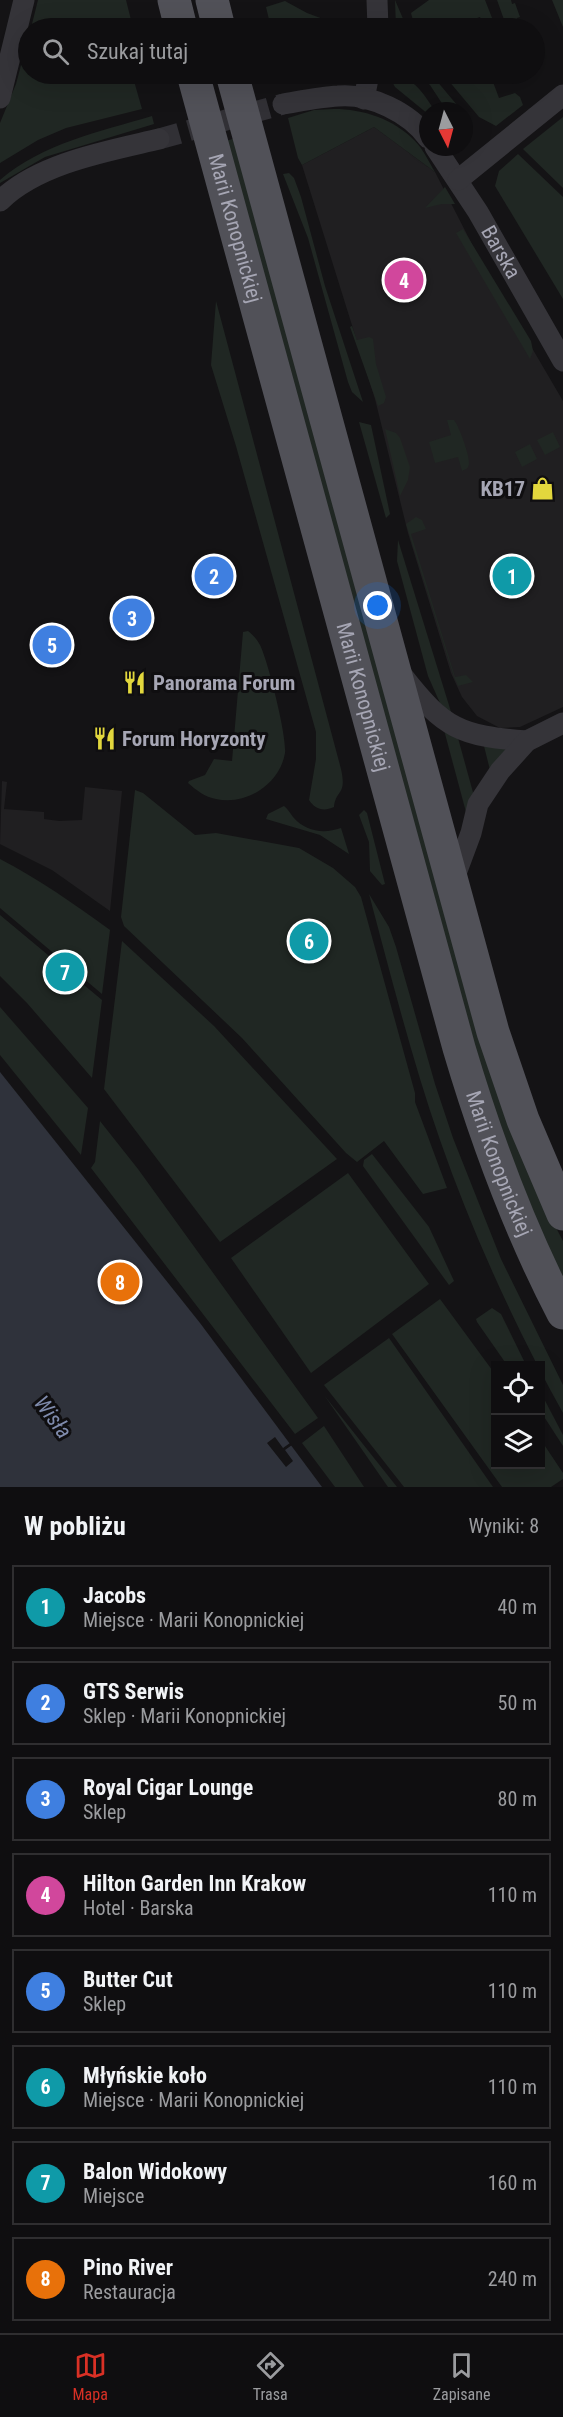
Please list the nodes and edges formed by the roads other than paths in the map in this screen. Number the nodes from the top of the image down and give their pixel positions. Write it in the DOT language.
graph roads {
  1 [pos="24,0"];
  2 [pos="174,0"];
  3 [pos="212,0"];
  4 [pos="377,0"];
  5 [pos="20,18"];
  6 [pos="178,18"];
  7 [pos="216,18"];
  8 [pos="378,18"];
  9 [pos="18,24"];
  10 [pos="196,84"];
  11 [pos="235,84"];
  12 [pos="367,84"];
  13 [pos="563,95"];
  14 [pos="0,98"];
  15 [pos="364,99"];
  16 [pos="283,104"];
  17 [pos="419,126"];
  18 [pos="159,139"];
  19 [pos="441,156"];
  20 [pos="458,180"];
  21 [pos="0,201"];
  22 [pos="563,361"];
  23 [pos="393,664"];
  24 [pos="563,723"];
  25 [pos="527,741"];
  26 [pos="452,885"];
  27 [pos="563,1214"];
  28 [pos="561,1316"];
  1 -- 5 [label="street"];
  2 -- 6 [label="main road"];
  3 -- 7 [label="main road"];
  4 -- 8 [label="street"];
  9 -- 14 [label="street"];
  10 -- 28 [label="main road, Marii Konopnickiej"];
  11 -- 23 [label="main road, Marii Konopnickiej"];
  12 -- 15 [label="street"];
  13 -- 20 [label="street"];
  15 -- 16 [label="street"];
  15 -- 17 [label="street"];
  18 -- 21 [label="street"];
  19 -- 20 [label="street, Barska"];
  20 -- 22 [label="street, Barska"];
  23 -- 25 [label="street"];
  23 -- 26 [label="main road, Marii Konopnickiej"];
  24 -- 25 [label="street"];
  25 -- 26 [label="street"];
  26 -- 27 [label="main road, Marii Konopnickiej"];
}
